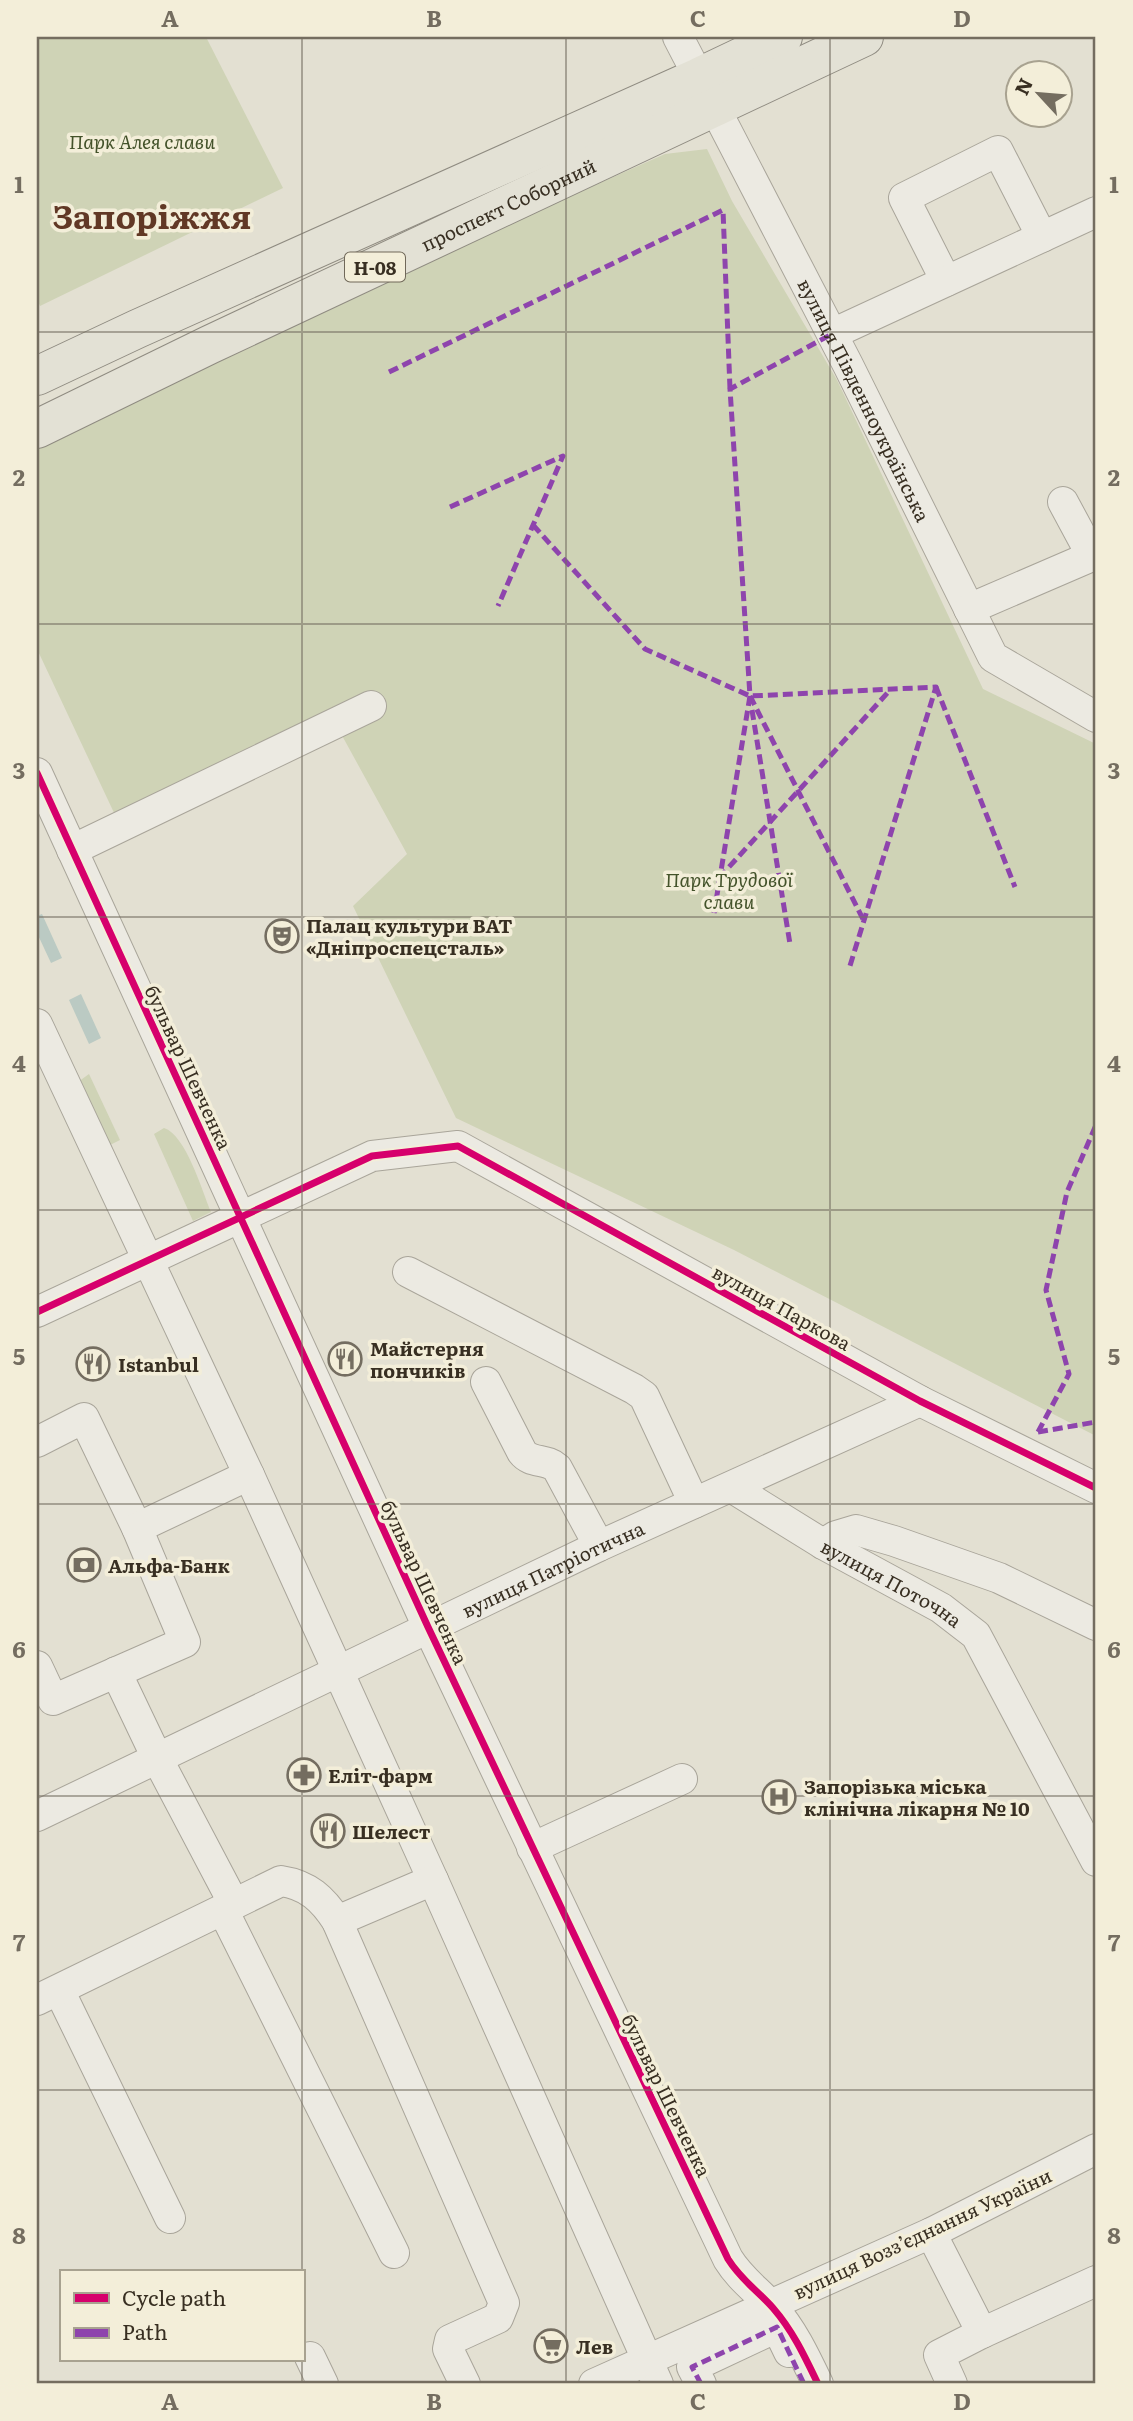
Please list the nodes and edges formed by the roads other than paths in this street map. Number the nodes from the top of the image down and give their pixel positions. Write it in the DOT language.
graph roads {
  1 [pos="678,37"];
  2 [pos="783,37"];
  3 [pos="864,37"];
  4 [pos="707,92"];
  5 [pos="1096,212"];
  6 [pos="1042,237"];
  7 [pos="946,281"];
  8 [pos="832,334"];
  9 [pos="37,376"];
  10 [pos="37,429"];
  11 [pos="1063,502"];
  12 [pos="969,609"];
  13 [pos="371,706"];
  14 [pos="1096,717"];
  15 [pos="37,772"];
  16 [pos="72,850"];
  17 [pos="37,1024"];
  18 [pos="240,1216"];
  19 [pos="148,1259"];
  20 [pos="408,1272"];
  21 [pos="37,1312"];
  22 [pos="486,1381"];
  23 [pos="920,1401"];
  24 [pos="37,1442"];
  25 [pos="249,1475"];
  26 [pos="731,1487"];
  27 [pos="1096,1488"];
  28 [pos="694,1503"];
  29 [pos="136,1528"];
  30 [pos="823,1544"];
  31 [pos="599,1546"];
  32 [pos="1096,1625"];
  33 [pos="428,1627"];
  34 [pos="37,1666"];
  35 [pos="337,1670"];
  36 [pos="116,1672"];
  37 [pos="157,1758"];
  38 [pos="681,1779"];
  39 [pos="37,1816"];
  40 [pos="532,1848"];
  41 [pos="1096,1861"];
  42 [pos="433,1880"];
  43 [pos="228,1907"];
  44 [pos="337,1921"];
  45 [pos="48,1995"];
  46 [pos="1096,2149"];
  47 [pos="170,2218"];
  48 [pos="931,2233"];
  49 [pos="394,2253"];
  50 [pos="1096,2281"];
  51 [pos="771,2305"];
  52 [pos="982,2333"];
  53 [pos="310,2357"];
  54 [pos="653,2372"];
  55 [pos="323,2384"];
  56 [pos="465,2384"];
  57 [pos="594,2384"];
  58 [pos="701,2384"];
  59 [pos="804,2384"];
  60 [pos="818,2384"];
  61 [pos="952,2384"];
  1 -- 4 [label="street, вулиця Південноукраїнська"];
  2 -- 4 [label="main road, проспект Соборний / Н-08"];
  3 -- 4 [label="main road, проспект Соборний / Н-08"];
  4 -- 8 [label="street, вулиця Південноукраїнська"];
  4 -- 9 [label="main road, проспект Соборний / Н-08"];
  4 -- 10 [label="main road, проспект Соборний / Н-08"];
  5 -- 6 [label="street"];
  6 -- 7 [label="street"];
  6 -- 7 [label="street"];
  7 -- 8 [label="street"];
  8 -- 12 [label="street, вулиця Південноукраїнська"];
  11 -- 12 [label="street"];
  12 -- 14 [label="street, вулиця Південноукраїнська"];
  13 -- 16 [label="street"];
  15 -- 16 [label="street, бульвар Шевченка"];
  16 -- 18 [label="street, бульвар Шевченка"];
  17 -- 19 [label="street"];
  18 -- 19 [label="street"];
  18 -- 23 [label="street, вулиця Паркова"];
  18 -- 33 [label="street, бульвар Шевченка"];
  19 -- 21 [label="street"];
  19 -- 25 [label="street"];
  20 -- 28 [label="street"];
  22 -- 31 [label="street"];
  23 -- 26 [label="street, вулиця Патріотична"];
  23 -- 27 [label="street, вулиця Паркова"];
  24 -- 29 [label="street"];
  25 -- 29 [label="street"];
  25 -- 35 [label="street"];
  26 -- 28 [label="street, вулиця Патріотична"];
  26 -- 30 [label="street, вулиця Поточна"];
  28 -- 31 [label="street, вулиця Патріотична"];
  29 -- 36 [label="street"];
  30 -- 32 [label="street"];
  30 -- 41 [label="street, вулиця Поточна"];
  31 -- 33 [label="street, вулиця Патріотична"];
  33 -- 35 [label="street, вулиця Патріотична"];
  33 -- 40 [label="street, бульвар Шевченка"];
  34 -- 36 [label="street"];
  35 -- 37 [label="street, вулиця Патріотична"];
  35 -- 42 [label="street"];
  36 -- 37 [label="street"];
  37 -- 39 [label="street, вулиця Патріотична"];
  37 -- 43 [label="street"];
  38 -- 40 [label="street"];
  40 -- 51 [label="street, бульвар Шевченка"];
  42 -- 44 [label="street"];
  42 -- 54 [label="street"];
  43 -- 44 [label="street"];
  43 -- 45 [label="street"];
  43 -- 49 [label="street"];
  44 -- 56 [label="street"];
  45 -- 47 [label="street"];
  46 -- 48 [label="street, вулиця Воззʼєднання України"];
  48 -- 51 [label="street, вулиця Воззʼєднання України"];
  48 -- 52 [label="street"];
  50 -- 52 [label="street"];
  51 -- 54 [label="street, вулиця Воззʼєднання України"];
  51 -- 60 [label="street, бульвар Шевченка"];
  52 -- 61 [label="street"];
  53 -- 55 [label="street"];
  54 -- 57 [label="street, вулиця Воззʼєднання України"];
  58 -- 59 [label="street"];
}
